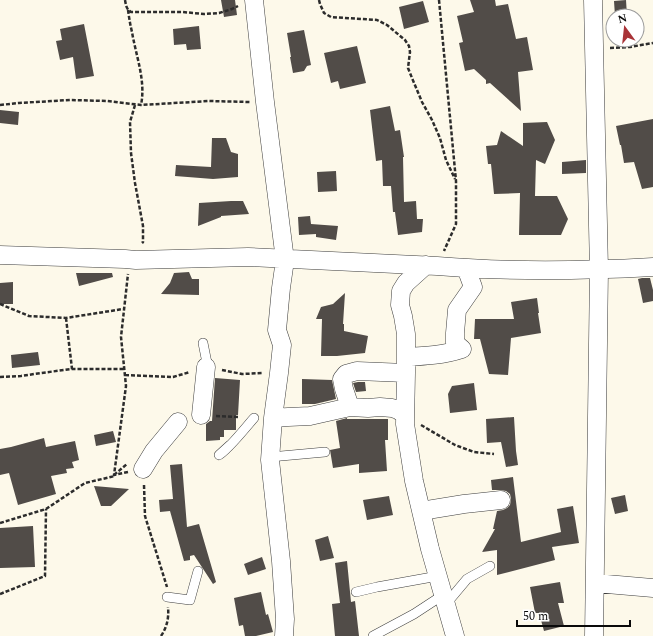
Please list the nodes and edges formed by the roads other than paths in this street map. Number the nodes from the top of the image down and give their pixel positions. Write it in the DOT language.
graph roads {
  1 [pos="594,0"];
  2 [pos="247,3"];
  3 [pos="0,255"];
  4 [pos="285,260"];
  5 [pos="431,266"];
  6 [pos="653,266"];
  7 [pos="466,268"];
  8 [pos="599,270"];
  9 [pos="203,343"];
  10 [pos="406,365"];
  11 [pos="206,367"];
  12 [pos="350,407"];
  13 [pos="201,415"];
  14 [pos="405,415"];
  15 [pos="254,418"];
  16 [pos="273,418"];
  17 [pos="178,422"];
  18 [pos="230,445"];
  19 [pos="325,452"];
  20 [pos="270,457"];
  21 [pos="143,469"];
  22 [pos="501,500"];
  23 [pos="421,511"];
  24 [pos="490,566"];
  25 [pos="198,570"];
  26 [pos="438,576"];
  27 [pos="595,583"];
  28 [pos="653,588"];
  29 [pos="356,592"];
  30 [pos="167,597"];
  31 [pos="445,600"];
  32 [pos="284,636"];
  33 [pos="373,636"];
  34 [pos="455,636"];
  35 [pos="594,636"];
  1 -- 8 [label="street"];
  2 -- 4 [label="street"];
  3 -- 4 [label="street"];
  4 -- 5 [label="street"];
  4 -- 16 [label="street"];
  5 -- 7 [label="street"];
  5 -- 10 [label="street"];
  6 -- 8 [label="street"];
  7 -- 8 [label="street"];
  7 -- 10 [label="street"];
  8 -- 27 [label="street"];
  9 -- 11 [label="lane"];
  10 -- 12 [label="street"];
  10 -- 14 [label="street"];
  11 -- 13 [label="street"];
  12 -- 14 [label="street"];
  12 -- 16 [label="street"];
  14 -- 23 [label="street"];
  15 -- 18 [label="lane"];
  16 -- 20 [label="street"];
  17 -- 21 [label="street"];
  19 -- 20 [label="lane"];
  20 -- 32 [label="street"];
  22 -- 23 [label="street"];
  23 -- 26 [label="street"];
  24 -- 31 [label="lane"];
  25 -- 30 [label="lane"];
  26 -- 29 [label="lane"];
  26 -- 31 [label="street"];
  27 -- 28 [label="street"];
  27 -- 35 [label="street"];
  31 -- 33 [label="lane"];
  31 -- 34 [label="street"];
}
